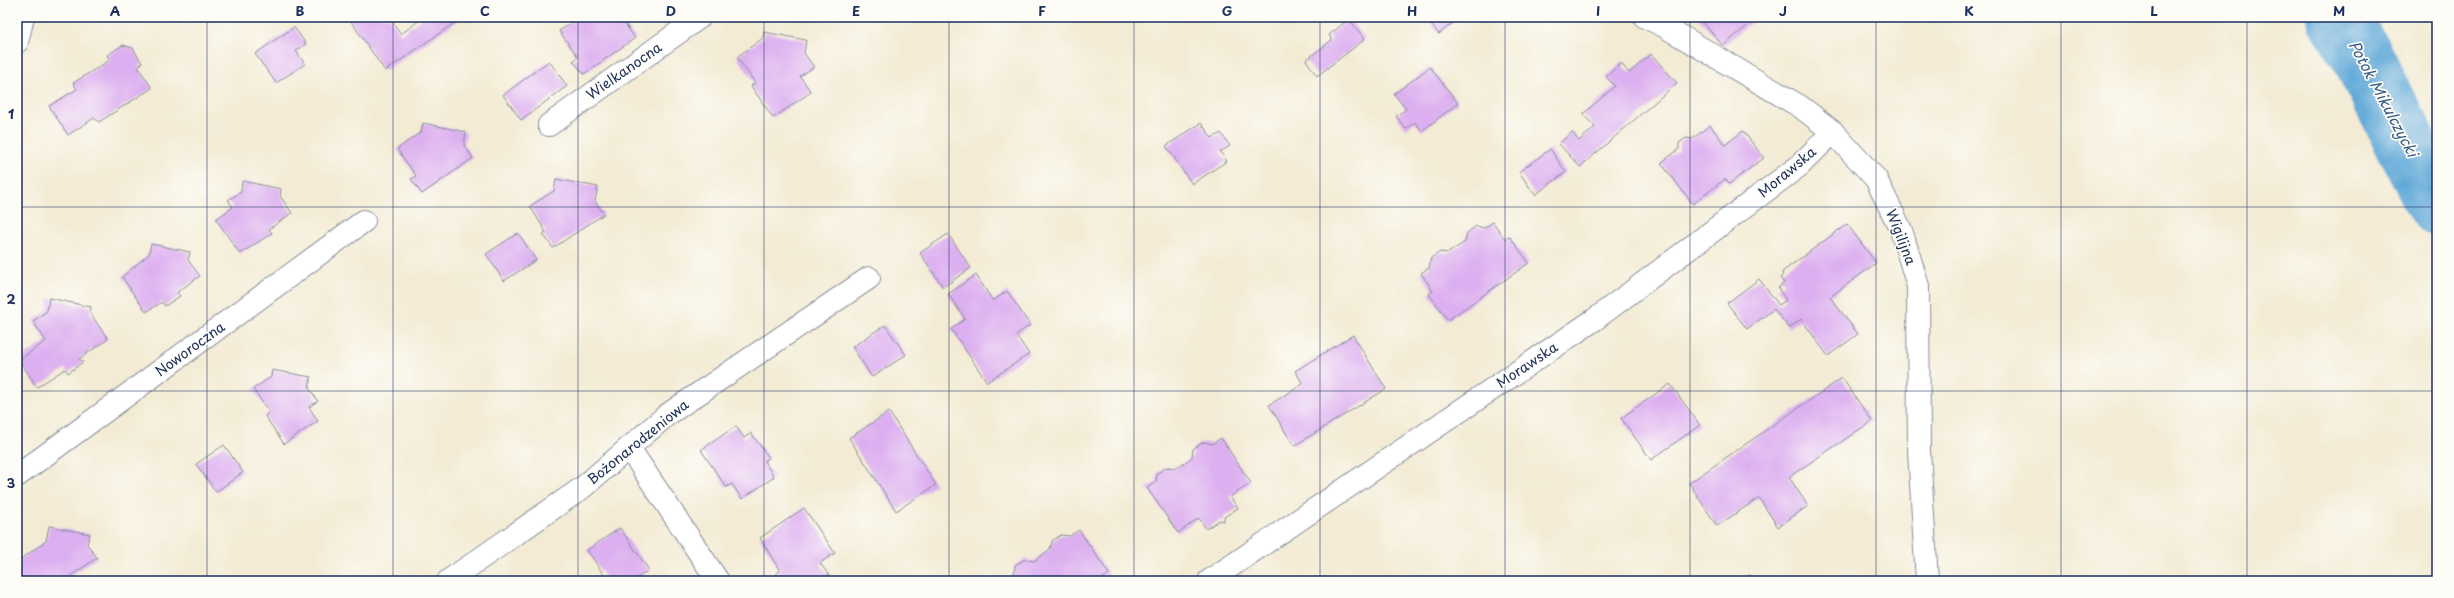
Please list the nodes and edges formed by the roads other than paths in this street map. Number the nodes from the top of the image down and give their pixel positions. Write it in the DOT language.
graph roads {
  1 [pos="23,17"];
  2 [pos="700,17"];
  3 [pos="1645,17"];
  4 [pos="17,42"];
  5 [pos="549,125"];
  6 [pos="1833,132"];
  7 [pos="364,221"];
  8 [pos="869,278"];
  9 [pos="629,448"];
  10 [pos="17,476"];
  11 [pos="448,581"];
  12 [pos="718,581"];
  13 [pos="1209,581"];
  14 [pos="1927,581"];
  1 -- 4 [label="street"];
  2 -- 5 [label="street, Wielkanocna"];
  3 -- 6 [label="street, Wigilijna"];
  6 -- 13 [label="street, Morawska"];
  6 -- 14 [label="street, Wigilijna"];
  7 -- 10 [label="street, Noworoczna"];
  8 -- 9 [label="street, Bożonarodzeniowa"];
  9 -- 11 [label="street, Bożonarodzeniowa"];
  9 -- 12 [label="street"];
}
